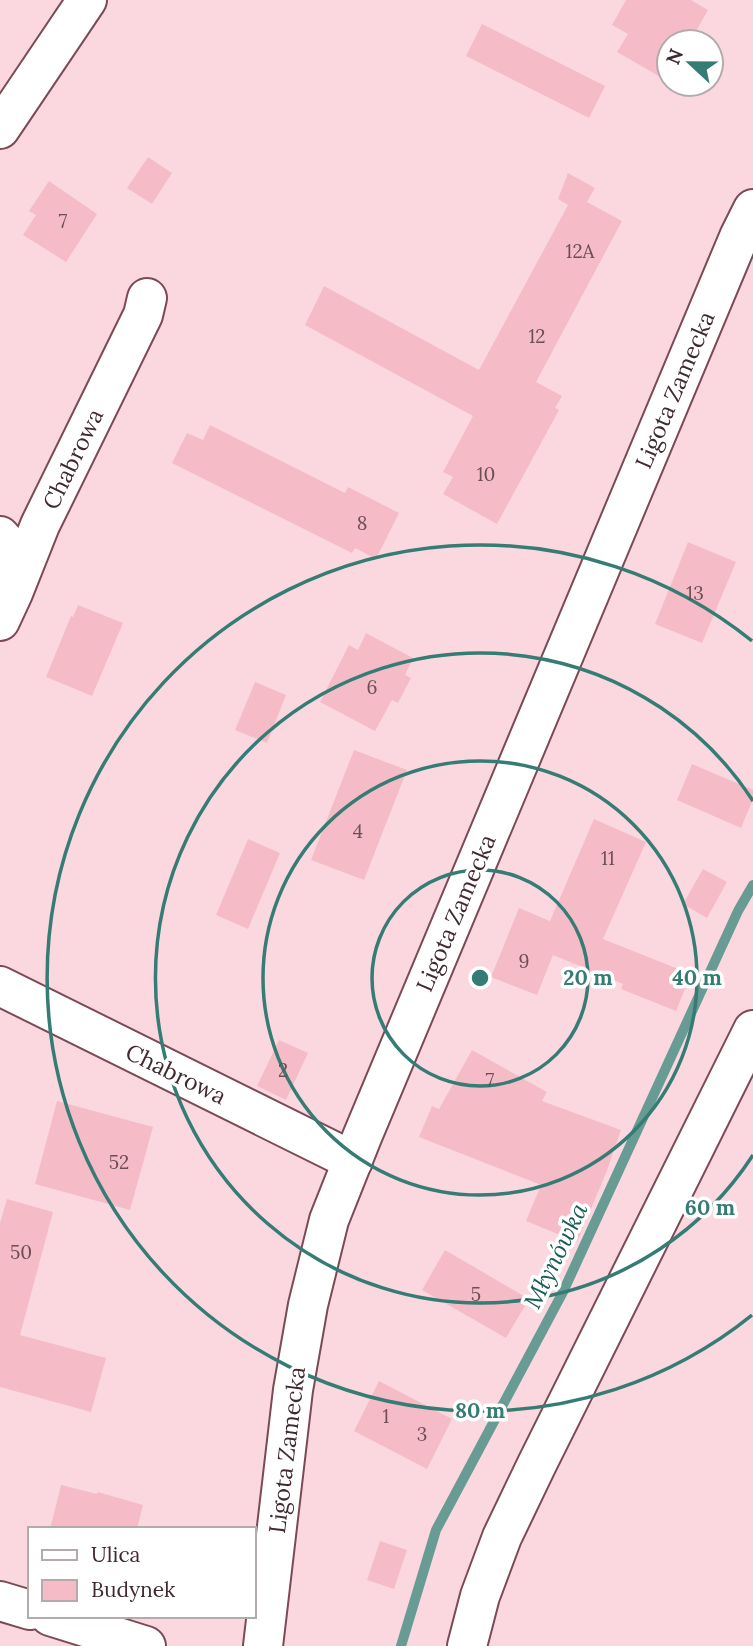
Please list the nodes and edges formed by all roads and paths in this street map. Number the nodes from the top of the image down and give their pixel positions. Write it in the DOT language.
graph roads {
  1 [pos="87,0"];
  2 [pos="0,129"];
  3 [pos="753,209"];
  4 [pos="147,298"];
  5 [pos="0,536"];
  6 [pos="6,607"];
  7 [pos="0,986"];
  8 [pos="753,1030"];
  9 [pos="353,1161"];
  10 [pos="0,1601"];
  11 [pos="28,1609"];
  12 [pos="56,1618"];
  13 [pos="146,1646"];
  14 [pos="263,1646"];
  15 [pos="467,1646"];
  1 -- 2 [label="street"];
  3 -- 9 [label="street, Ligota Zamecka"];
  4 -- 6 [label="street, Chabrowa"];
  5 -- 6 [label="street"];
  7 -- 9 [label="street, Chabrowa"];
  8 -- 15 [label="street"];
  9 -- 14 [label="street, Ligota Zamecka"];
  10 -- 11 [label="street"];
  12 -- 13 [label="street"];
}
